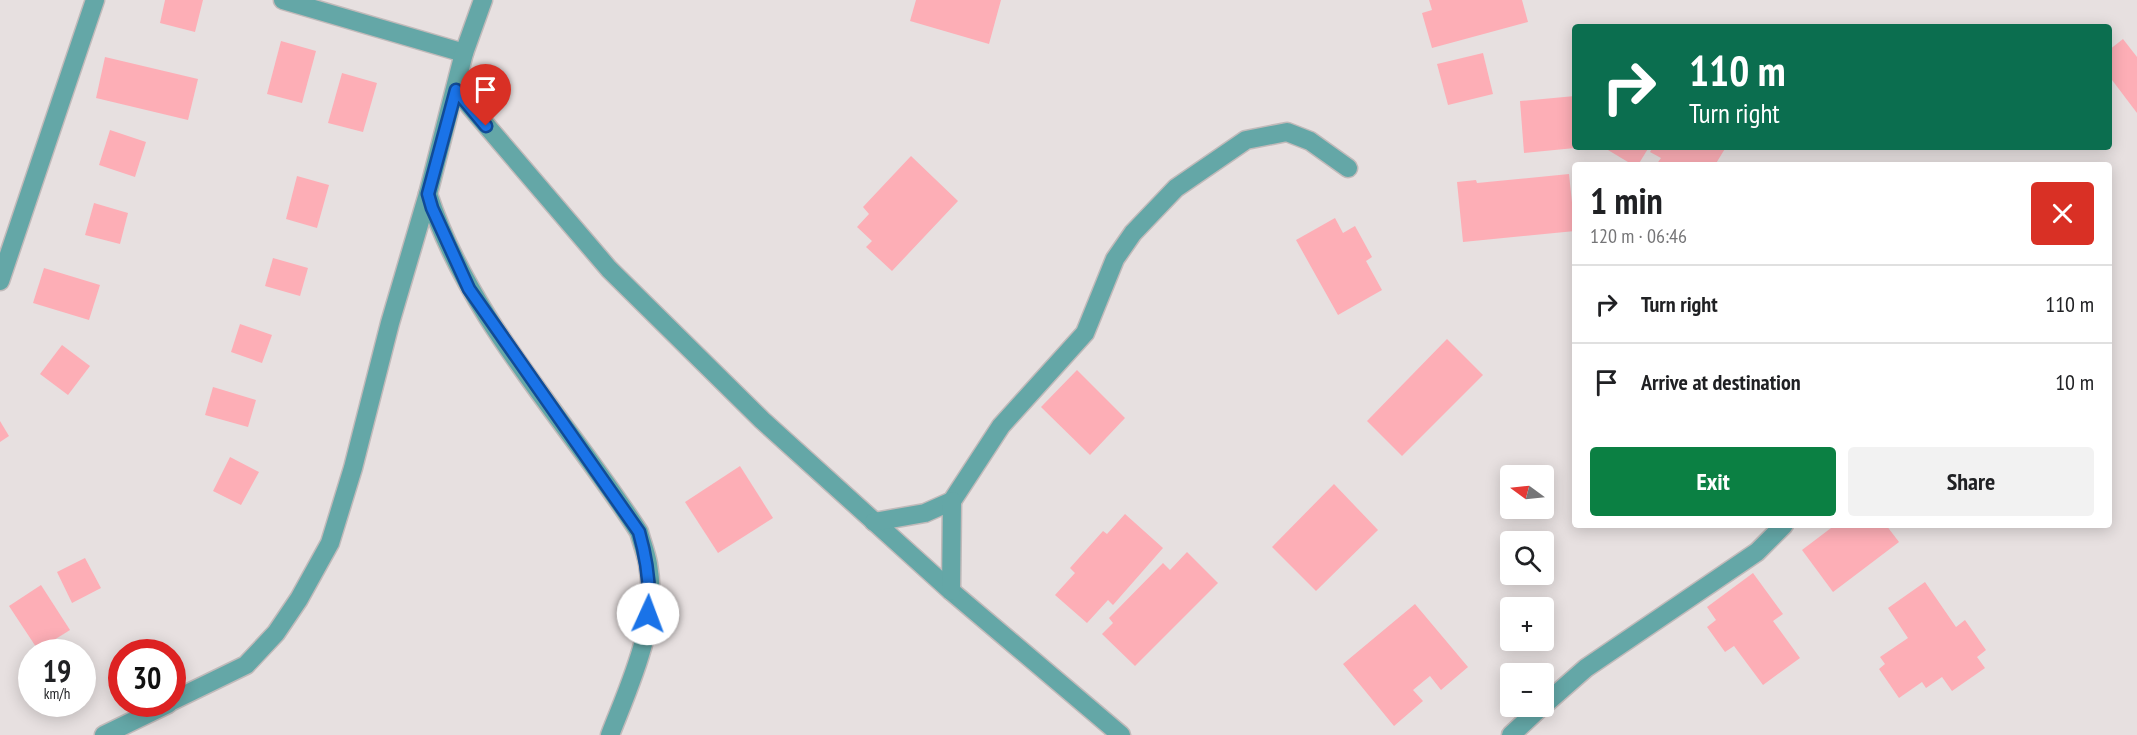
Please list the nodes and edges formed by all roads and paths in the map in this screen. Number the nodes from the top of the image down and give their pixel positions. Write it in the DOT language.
graph roads {
  1 [pos="95,0"];
  2 [pos="283,0"];
  3 [pos="483,0"];
  4 [pos="464,53"];
  5 [pos="456,90"];
  6 [pos="1348,168"];
  7 [pos="428,194"];
  8 [pos="0,281"];
  9 [pos="952,501"];
  10 [pos="874,522"];
  11 [pos="1781,528"];
  12 [pos="951,591"];
  13 [pos="186,694"];
  14 [pos="1554,696"];
  15 [pos="141,717"];
  16 [pos="1530,717"];
  17 [pos="104,735"];
  18 [pos="610,735"];
  19 [pos="1121,735"];
  20 [pos="1510,735"];
  1 -- 8 [label="street"];
  2 -- 4 [label="street"];
  3 -- 4 [label="street"];
  4 -- 5 [label="street"];
  5 -- 7 [label="street"];
  5 -- 10 [label="street"];
  6 -- 9 [label="street"];
  7 -- 13 [label="street"];
  7 -- 18 [label="street"];
  9 -- 10 [label="street"];
  9 -- 12 [label="street"];
  10 -- 12 [label="street"];
  11 -- 14 [label="street"];
  12 -- 19 [label="street"];
  15 -- 17 [label="street"];
  16 -- 20 [label="street"];
}
